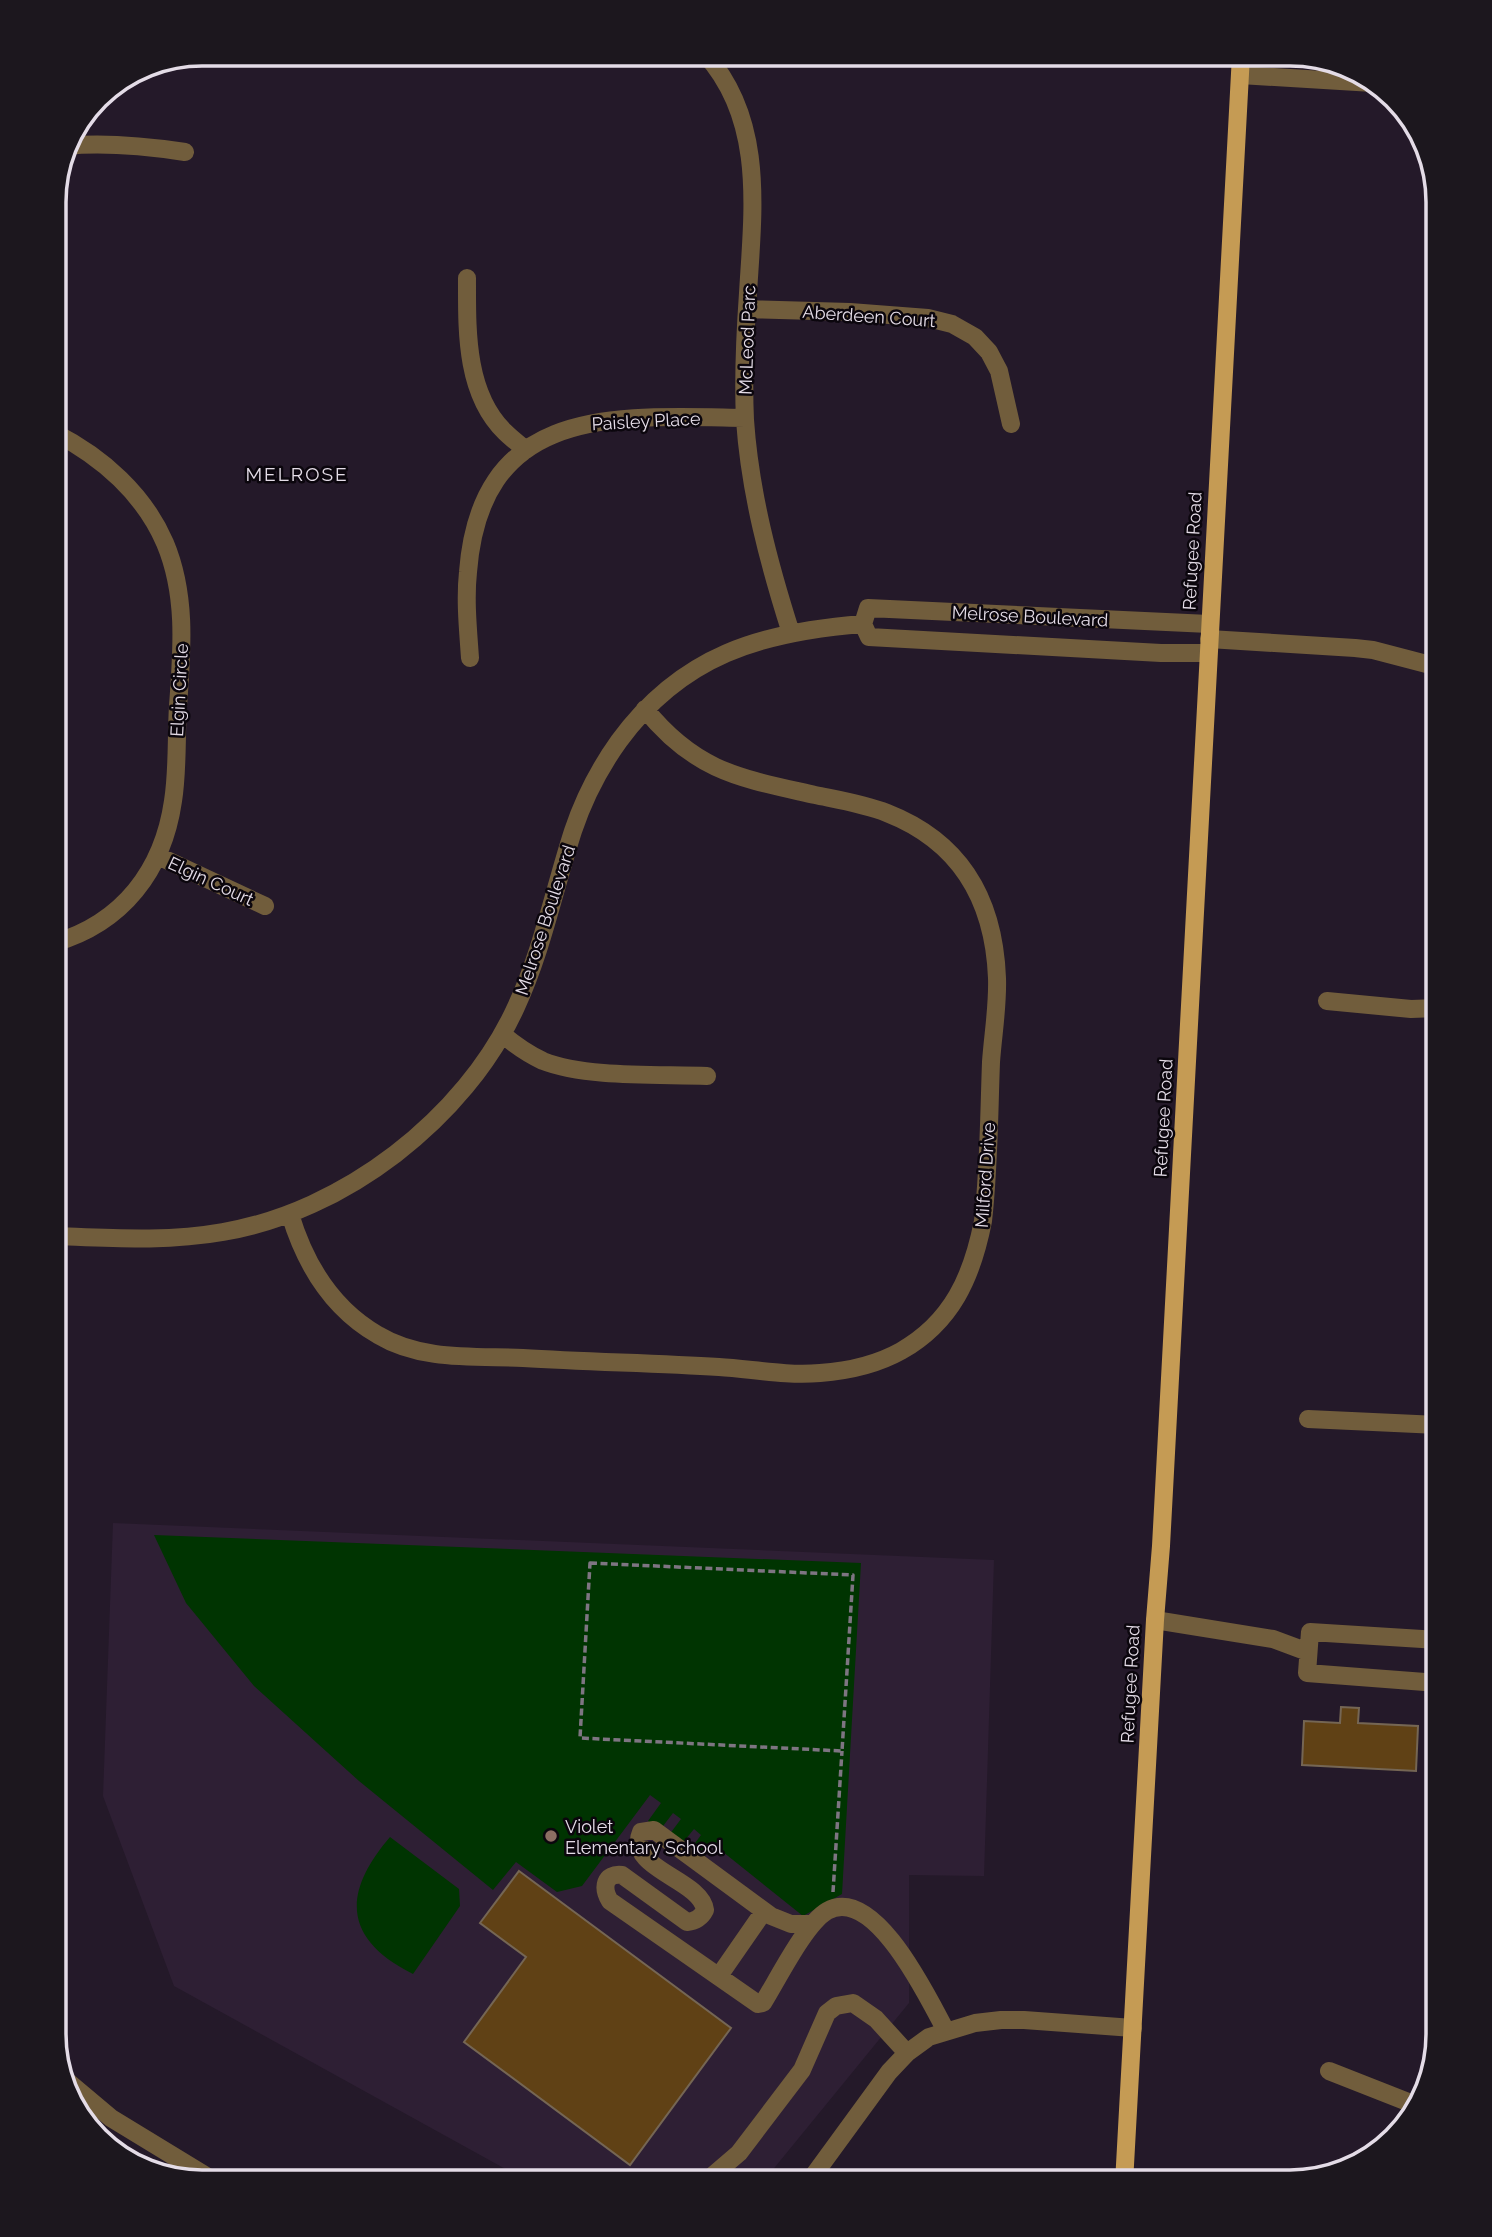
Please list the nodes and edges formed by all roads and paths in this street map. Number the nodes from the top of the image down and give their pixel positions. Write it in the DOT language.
graph roads {
  1 [pos="716,66"];
  2 [pos="1240,67"];
  3 [pos="1240,75"];
  4 [pos="1351,82"];
  5 [pos="79,145"];
  6 [pos="185,152"];
  7 [pos="467,278"];
  8 [pos="747,309"];
  9 [pos="745,418"];
  10 [pos="1011,424"];
  11 [pos="67,441"];
  12 [pos="526,450"];
  13 [pos="863,624"];
  14 [pos="790,633"];
  15 [pos="1209,639"];
  16 [pos="470,658"];
  17 [pos="1426,664"];
  18 [pos="645,709"];
  19 [pos="158,856"];
  20 [pos="265,906"];
  21 [pos="67,937"];
  22 [pos="1327,1000"];
  23 [pos="1426,1008"];
  24 [pos="502,1034"];
  25 [pos="707,1076"];
  26 [pos="290,1214"];
  27 [pos="66,1237"];
  28 [pos="1308,1419"];
  29 [pos="1426,1424"];
  30 [pos="1154,1620"];
  31 [pos="1426,1639"];
  32 [pos="1308,1652"];
  33 [pos="1426,1683"];
  34 [pos="842,1751"];
  35 [pos="832,1900"];
  36 [pos="764,1911"];
  37 [pos="813,1924"];
  38 [pos="719,1976"];
  39 [pos="1133,2028"];
  40 [pos="946,2031"];
  41 [pos="907,2053"];
  42 [pos="1329,2071"];
  43 [pos="80,2092"];
  44 [pos="1408,2102"];
  45 [pos="196,2170"];
  46 [pos="719,2170"];
  47 [pos="817,2170"];
  48 [pos="1125,2170"];
  1 -- 8 [label="street, McLeod Parc"];
  2 -- 3 [label="main road, Refugee Road"];
  3 -- 4 [label="street"];
  3 -- 15 [label="main road, Refugee Road"];
  5 -- 6 [label="street"];
  7 -- 12 [label="street"];
  8 -- 9 [label="street, McLeod Parc"];
  8 -- 10 [label="street, Aberdeen Court"];
  9 -- 12 [label="street, Paisley Place"];
  9 -- 14 [label="street, McLeod Parc"];
  11 -- 19 [label="street, Elgin Circle"];
  12 -- 16 [label="street, Paisley Place"];
  13 -- 14 [label="street, Melrose Boulevard"];
  13 -- 15 [label="street, Melrose Boulevard"];
  13 -- 15 [label="street, Melrose Boulevard"];
  14 -- 18 [label="street, Melrose Boulevard"];
  15 -- 17 [label="street"];
  15 -- 30 [label="main road, Refugee Road"];
  18 -- 24 [label="street, Melrose Boulevard"];
  18 -- 26 [label="street, Milford Drive"];
  19 -- 20 [label="street, Elgin Court"];
  19 -- 21 [label="street, Elgin Circle"];
  22 -- 23 [label="street"];
  24 -- 25 [label="street"];
  24 -- 26 [label="street, Melrose Boulevard"];
  26 -- 27 [label="street, Melrose Boulevard"];
  28 -- 29 [label="street"];
  30 -- 32 [label="street"];
  30 -- 39 [label="main road, Refugee Road"];
  31 -- 32 [label="street"];
  32 -- 33 [label="street"];
  34 -- 34 [label="path"];
  34 -- 35 [label="path"];
  36 -- 37 [label="street"];
  36 -- 38 [label="street"];
  36 -- 38 [label="street"];
  37 -- 38 [label="street"];
  37 -- 40 [label="street"];
  39 -- 40 [label="street"];
  39 -- 48 [label="main road, Refugee Road"];
  40 -- 41 [label="street"];
  41 -- 46 [label="street"];
  41 -- 47 [label="street"];
  42 -- 44 [label="street"];
  43 -- 45 [label="street"];
}
